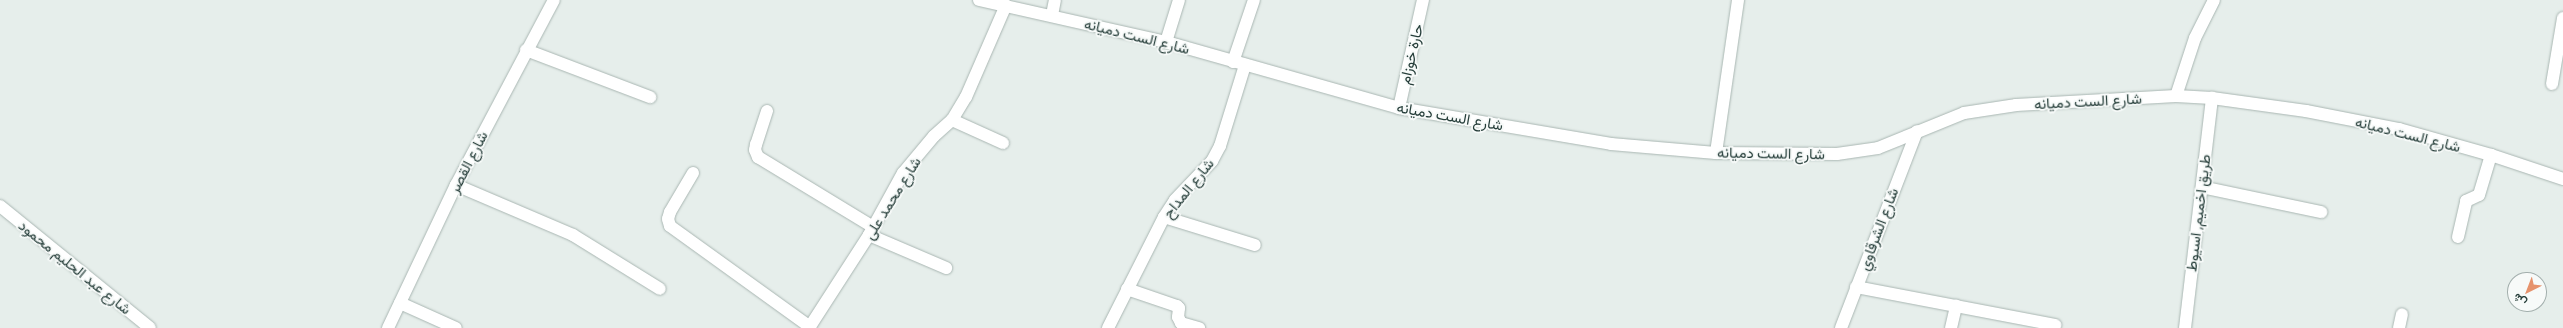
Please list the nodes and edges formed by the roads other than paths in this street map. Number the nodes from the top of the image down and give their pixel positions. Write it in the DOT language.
graph roads {
  1 [pos="554,0"];
  2 [pos="979,0"];
  3 [pos="1055,0"];
  4 [pos="1179,0"];
  5 [pos="1254,0"];
  6 [pos="1423,0"];
  7 [pos="1738,0"];
  8 [pos="2214,0"];
  9 [pos="1006,5"];
  10 [pos="1052,16"];
  11 [pos="2563,18"];
  12 [pos="1166,42"];
  13 [pos="526,50"];
  14 [pos="1239,63"];
  15 [pos="2552,84"];
  16 [pos="2176,96"];
  17 [pos="650,97"];
  18 [pos="2212,98"];
  19 [pos="1399,108"];
  20 [pos="768,111"];
  21 [pos="952,120"];
  22 [pos="1917,131"];
  23 [pos="1003,143"];
  24 [pos="1716,153"];
  25 [pos="2491,155"];
  26 [pos="693,173"];
  27 [pos="2563,179"];
  28 [pos="456,185"];
  29 [pos="2202,187"];
  30 [pos="0,206"];
  31 [pos="2321,212"];
  32 [pos="1164,217"];
  33 [pos="871,231"];
  34 [pos="2458,237"];
  35 [pos="1255,245"];
  36 [pos="946,268"];
  37 [pos="1856,287"];
  38 [pos="660,289"];
  39 [pos="1127,289"];
  40 [pos="400,302"];
  41 [pos="1956,306"];
  42 [pos="2402,314"];
  43 [pos="2055,325"];
  44 [pos="810,327"];
  45 [pos="150,328"];
  46 [pos="388,328"];
  47 [pos="456,328"];
  48 [pos="1108,328"];
  49 [pos="1199,328"];
  50 [pos="1841,328"];
  51 [pos="1951,328"];
  52 [pos="2185,328"];
  53 [pos="2399,328"];
  1 -- 13 [label="street, شارع القصر"];
  2 -- 9 [label="street, شارع الست دميانه"];
  3 -- 10 [label="street"];
  4 -- 12 [label="street"];
  5 -- 14 [label="street, شارع المداح"];
  6 -- 19 [label="street, حارة خوزام"];
  7 -- 24 [label="street"];
  8 -- 16 [label="street"];
  9 -- 10 [label="street, شارع الست دميانه"];
  9 -- 21 [label="street, شارع محمد على"];
  10 -- 12 [label="street, شارع الست دميانه"];
  11 -- 15 [label="street"];
  12 -- 14 [label="street, شارع الست دميانه"];
  13 -- 17 [label="street"];
  13 -- 28 [label="street, شارع القصر"];
  14 -- 19 [label="street, شارع الست دميانه"];
  14 -- 32 [label="street, شارع المداح"];
  16 -- 18 [label="street, شارع الست دميانه"];
  16 -- 22 [label="street, شارع الست دميانه"];
  18 -- 25 [label="street, شارع الست دميانه"];
  18 -- 29 [label="street, طريق اخميم, اسيوط"];
  19 -- 24 [label="street, شارع الست دميانه"];
  20 -- 33 [label="street"];
  21 -- 23 [label="street"];
  21 -- 33 [label="street, شارع محمد على"];
  22 -- 24 [label="street, شارع الست دميانه"];
  22 -- 37 [label="street, شارع الشرقاوي"];
  25 -- 27 [label="street, شارع الست دميانه"];
  25 -- 34 [label="street"];
  26 -- 44 [label="street"];
  28 -- 38 [label="street"];
  28 -- 40 [label="street, شارع القصر"];
  29 -- 31 [label="street"];
  29 -- 52 [label="street, طريق اخميم, اسيوط"];
  30 -- 45 [label="street, شارع عبد الحليم محمود"];
  32 -- 35 [label="street"];
  32 -- 39 [label="street, شارع المداح"];
  33 -- 36 [label="street"];
  33 -- 44 [label="street, شارع محمد على"];
  37 -- 41 [label="street"];
  37 -- 50 [label="street, شارع الشرقاوي"];
  39 -- 48 [label="street, شارع المداح"];
  39 -- 49 [label="street"];
  40 -- 46 [label="street, شارع القصر"];
  40 -- 47 [label="street"];
  41 -- 43 [label="street"];
  41 -- 51 [label="street"];
  42 -- 53 [label="street"];
}
